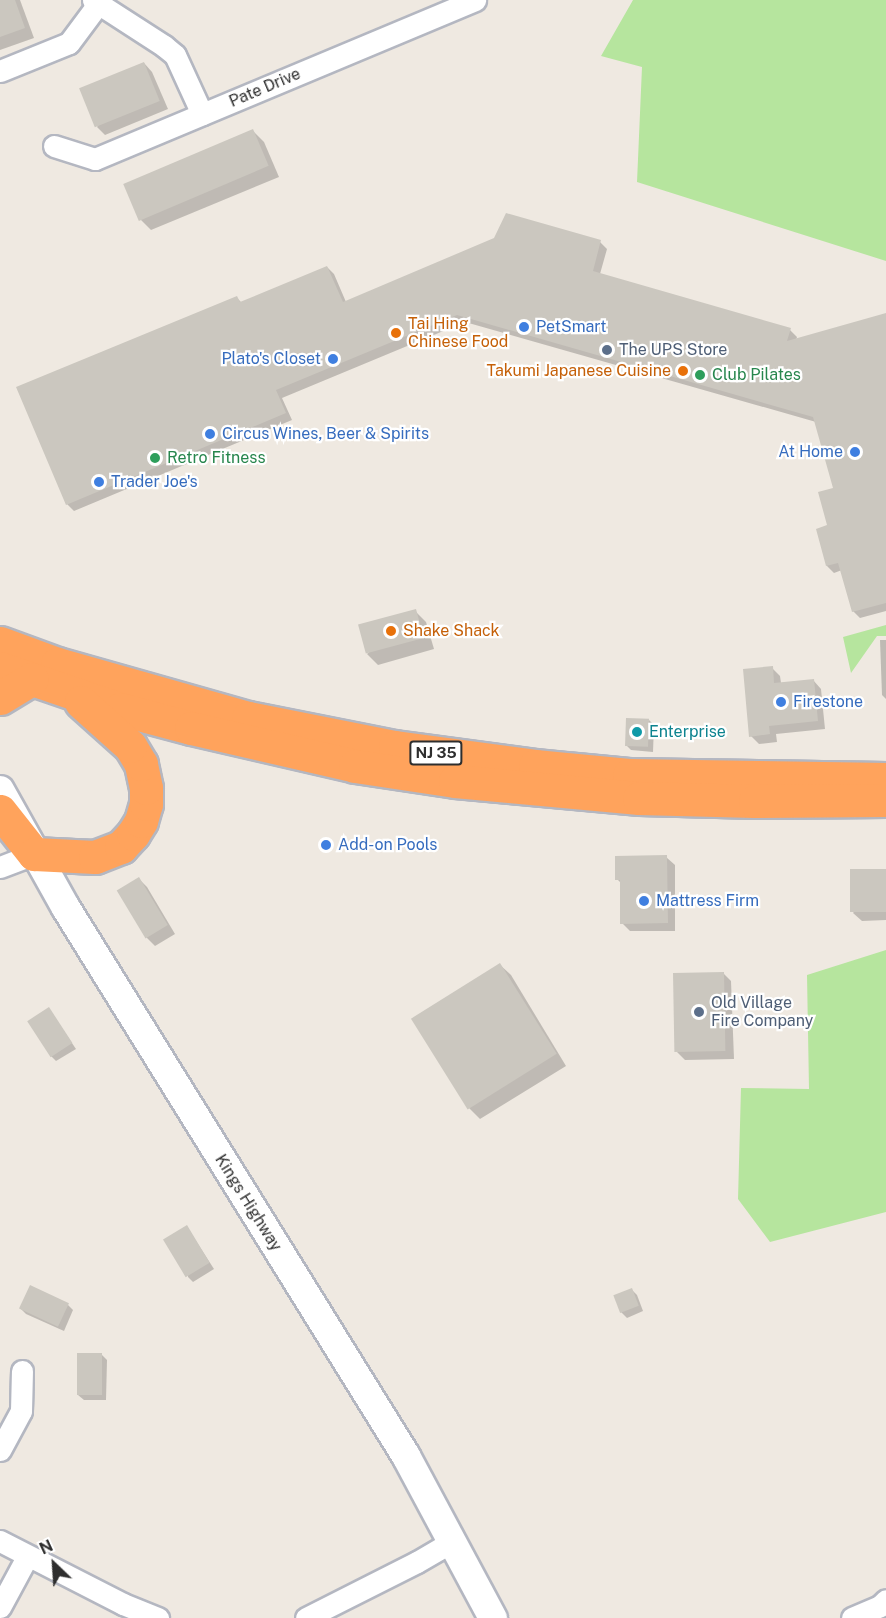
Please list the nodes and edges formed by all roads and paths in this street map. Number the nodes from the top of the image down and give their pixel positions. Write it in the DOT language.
graph roads {
  1 [pos="475,0"];
  2 [pos="96,2"];
  3 [pos="0,71"];
  4 [pos="202,114"];
  5 [pos="54,146"];
  6 [pos="0,643"];
  7 [pos="0,668"];
  8 [pos="32,679"];
  9 [pos="72,693"];
  10 [pos="0,698"];
  11 [pos="886,779"];
  12 [pos="0,790"];
  13 [pos="886,800"];
  14 [pos="0,811"];
  15 [pos="34,854"];
  16 [pos="0,867"];
  17 [pos="22,1371"];
  18 [pos="0,1450"];
  19 [pos="0,1541"];
  20 [pos="453,1541"];
  21 [pos="27,1557"];
  22 [pos="886,1600"];
  23 [pos="0,1607"];
  24 [pos="158,1618"];
  25 [pos="306,1618"];
  26 [pos="493,1618"];
  27 [pos="852,1618"];
  1 -- 4 [label="street, Pate Drive"];
  2 -- 3 [label="street"];
  2 -- 4 [label="street"];
  4 -- 5 [label="street, Pate Drive"];
  6 -- 11 [label="highway, NJ 35"];
  7 -- 8 [label="highway, NJ 35"];
  8 -- 9 [label="highway, NJ 35"];
  8 -- 10 [label="highway"];
  9 -- 13 [label="highway, NJ 35"];
  9 -- 15 [label="highway"];
  12 -- 15 [label="street, Kings Highway"];
  14 -- 15 [label="highway"];
  15 -- 16 [label="street"];
  15 -- 20 [label="street, Kings Highway"];
  17 -- 18 [label="street"];
  19 -- 21 [label="street"];
  20 -- 25 [label="street"];
  20 -- 26 [label="street, Kings Highway"];
  21 -- 23 [label="street"];
  21 -- 24 [label="street"];
  22 -- 27 [label="street"];
}
